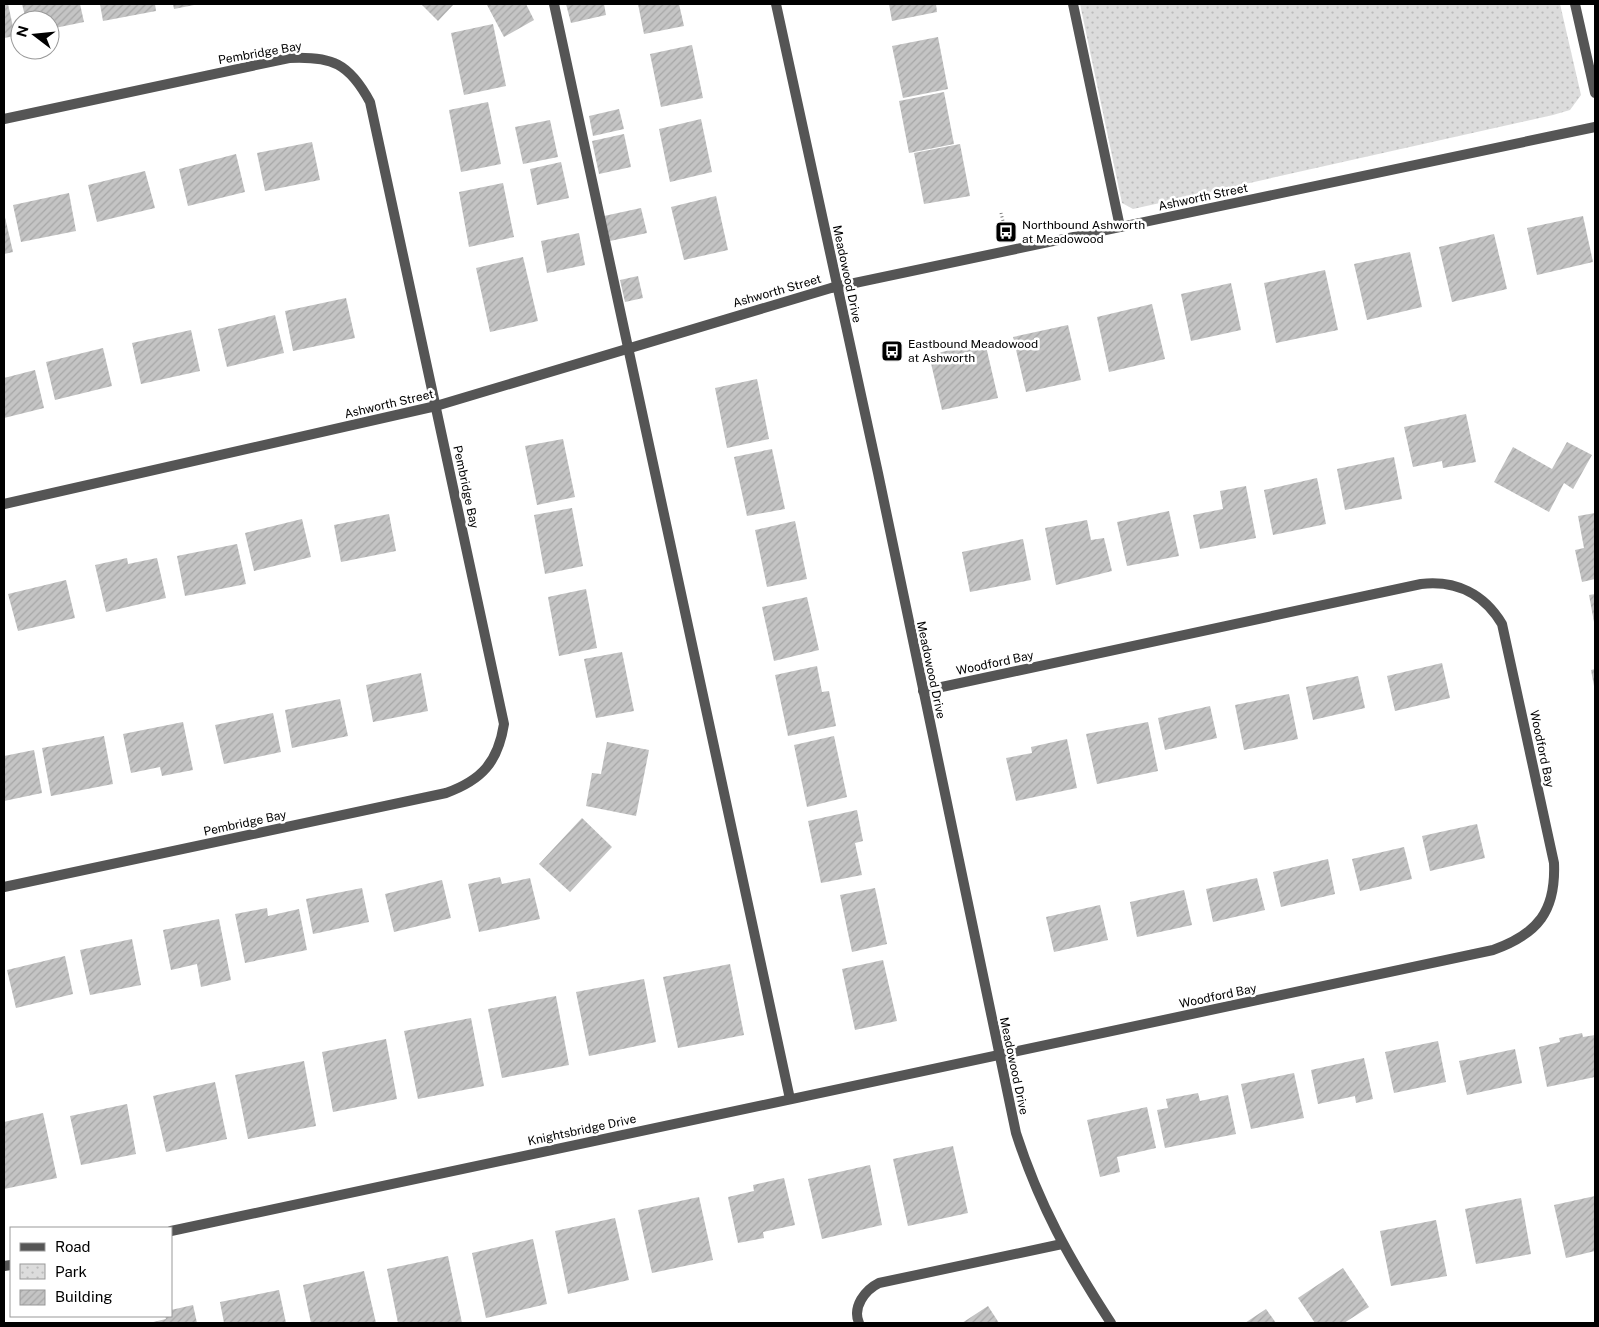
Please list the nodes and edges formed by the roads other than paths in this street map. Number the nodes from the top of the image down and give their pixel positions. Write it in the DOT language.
graph roads {
  1 [pos="554,4"];
  2 [pos="776,4"];
  3 [pos="1073,4"];
  4 [pos="1575,4"];
  5 [pos="1595,93"];
  6 [pos="4,119"];
  7 [pos="1595,127"];
  8 [pos="1120,227"];
  9 [pos="837,287"];
  10 [pos="628,349"];
  11 [pos="436,406"];
  12 [pos="4,504"];
  13 [pos="923,691"];
  14 [pos="4,887"];
  15 [pos="998,1056"];
  16 [pos="790,1099"];
  17 [pos="172,1230"];
  18 [pos="1062,1244"];
  19 [pos="859,1323"];
  20 [pos="1111,1323"];
  1 -- 10 [label="street"];
  2 -- 9 [label="street, Meadowood Drive"];
  3 -- 8 [label="street"];
  4 -- 5 [label="street"];
  6 -- 11 [label="street, Pembridge Bay"];
  7 -- 8 [label="street, Ashworth Street"];
  8 -- 9 [label="street, Ashworth Street"];
  9 -- 10 [label="street, Ashworth Street"];
  9 -- 13 [label="street, Meadowood Drive"];
  10 -- 11 [label="street, Ashworth Street"];
  10 -- 16 [label="street"];
  11 -- 12 [label="street, Ashworth Street"];
  11 -- 14 [label="street, Pembridge Bay"];
  13 -- 15 [label="street, Meadowood Drive"];
  13 -- 15 [label="street, Woodford Bay"];
  15 -- 16 [label="street, Knightsbridge Drive"];
  15 -- 18 [label="street, Meadowood Drive"];
  16 -- 17 [label="street, Knightsbridge Drive"];
  18 -- 19 [label="street"];
  18 -- 20 [label="street, Meadowood Drive"];
}
